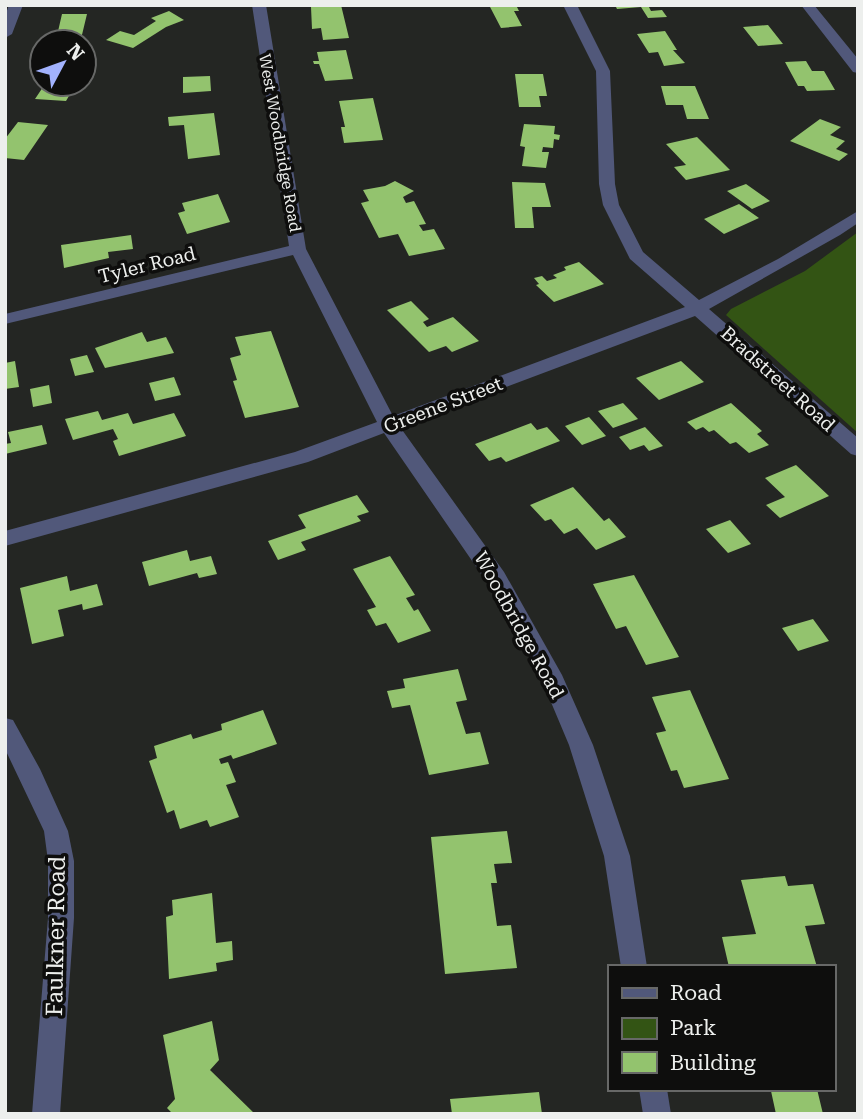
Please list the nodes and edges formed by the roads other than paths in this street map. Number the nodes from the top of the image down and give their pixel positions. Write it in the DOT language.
graph roads {
  1 [pos="16,5"];
  2 [pos="259,5"];
  3 [pos="570,5"];
  4 [pos="807,5"];
  5 [pos="5,34"];
  6 [pos="858,69"];
  7 [pos="858,216"];
  8 [pos="298,249"];
  9 [pos="698,309"];
  10 [pos="5,319"];
  11 [pos="390,426"];
  12 [pos="858,449"];
  13 [pos="5,539"];
  14 [pos="5,727"];
  15 [pos="634,965"];
  16 [pos="653,1091"];
  17 [pos="46,1114"];
  18 [pos="657,1114"];
  1 -- 5 [label="street"];
  2 -- 8 [label="street, West Woodbridge Road"];
  3 -- 9 [label="street, Bradstreet Road"];
  4 -- 6 [label="street"];
  7 -- 9 [label="street, Greene Street"];
  8 -- 10 [label="street, Tyler Road"];
  8 -- 11 [label="street, West Woodbridge Road"];
  9 -- 11 [label="street, Greene Street"];
  9 -- 12 [label="street, Bradstreet Road"];
  11 -- 13 [label="street, Greene Street"];
  11 -- 15 [label="street, Woodbridge Road"];
  14 -- 17 [label="street, Faulkner Road"];
  16 -- 18 [label="street"];
}
